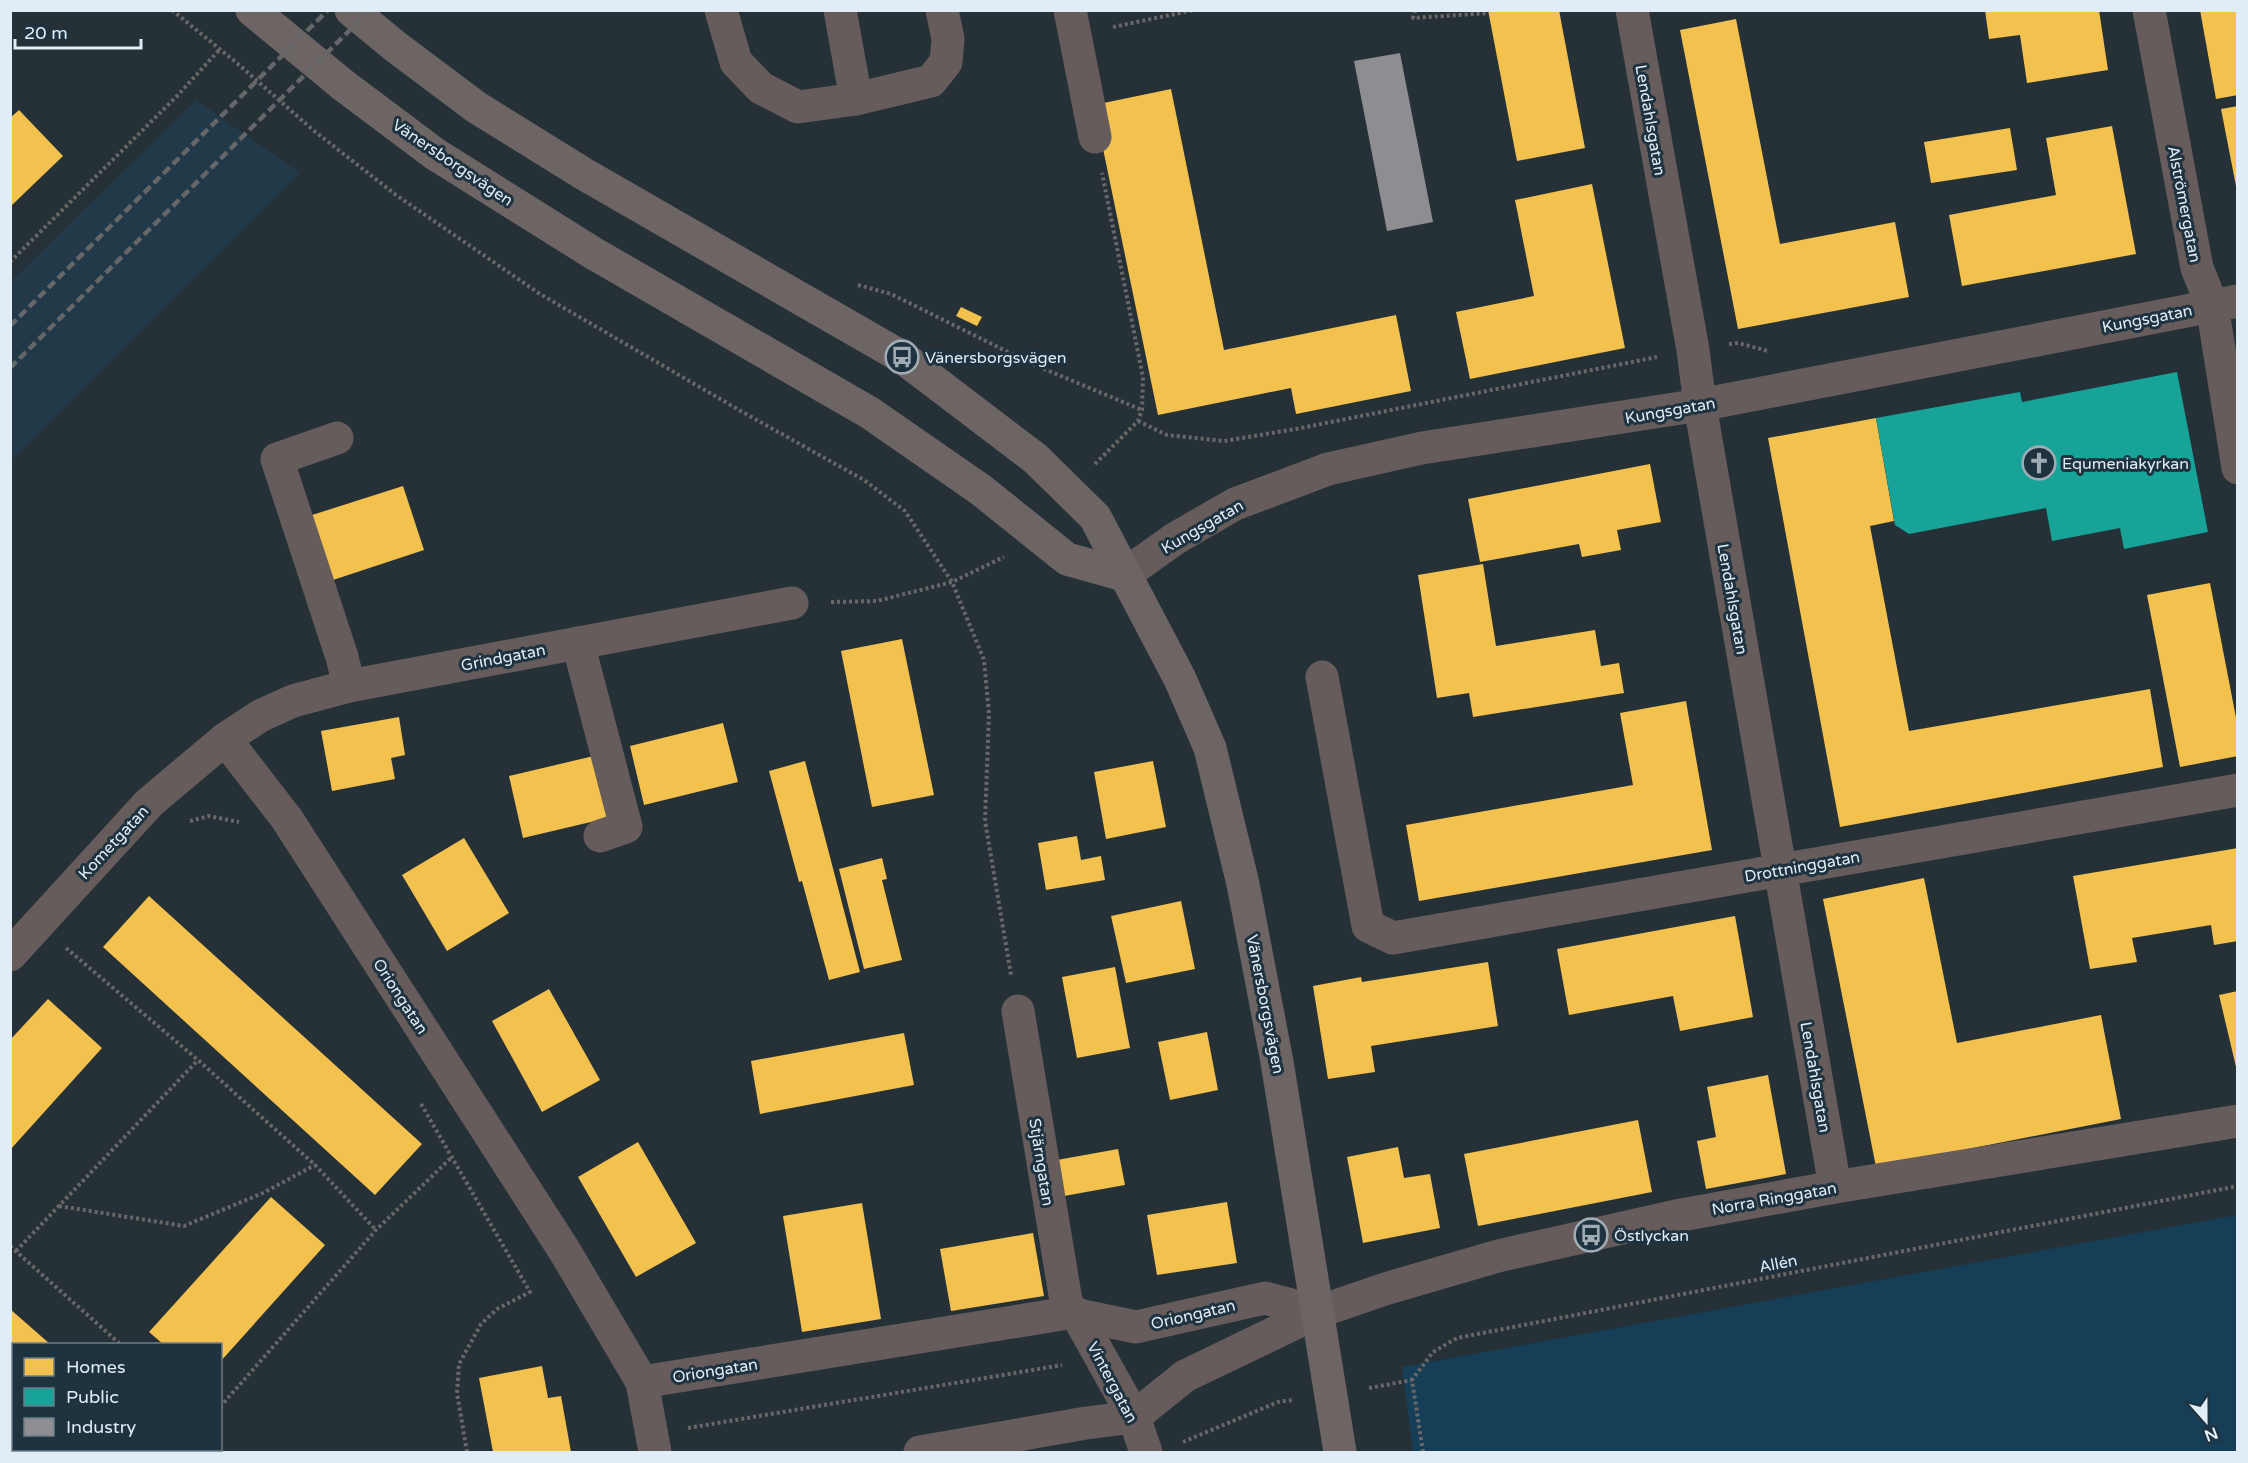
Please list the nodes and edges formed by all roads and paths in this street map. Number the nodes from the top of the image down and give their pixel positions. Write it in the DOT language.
graph roads {
  1 [pos="172,10"];
  2 [pos="252,10"];
  3 [pos="351,10"];
  4 [pos="721,10"];
  5 [pos="840,10"];
  6 [pos="942,10"];
  7 [pos="1194,10"];
  8 [pos="1415,10"];
  9 [pos="1632,10"];
  10 [pos="2149,10"];
  11 [pos="1482,12"];
  12 [pos="1489,13"];
  13 [pos="1072,23"];
  14 [pos="220,49"];
  15 [pos="856,99"];
  16 [pos="1095,137"];
  17 [pos="10,262"];
  18 [pos="850,282"];
  19 [pos="2225,303"];
  20 [pos="1700,405"];
  21 [pos="1142,410"];
  22 [pos="337,438"];
  23 [pos="2238,468"];
  24 [pos="1070,491"];
  25 [pos="1032,531"];
  26 [pos="1124,575"];
  27 [pos="952,582"];
  28 [pos="792,603"];
  29 [pos="578,643"];
  30 [pos="1322,677"];
  31 [pos="349,686"];
  32 [pos="225,739"];
  33 [pos="2238,790"];
  34 [pos="189,821"];
  35 [pos="243,823"];
  36 [pos="600,836"];
  37 [pos="1780,870"];
  38 [pos="60,943"];
  39 [pos="10,955"];
  40 [pos="1018,1011"];
  41 [pos="198,1060"];
  42 [pos="417,1097"];
  43 [pos="2238,1121"];
  44 [pos="453,1157"];
  45 [pos="315,1165"];
  46 [pos="1835,1186"];
  47 [pos="2238,1186"];
  48 [pos="59,1206"];
  49 [pos="376,1230"];
  50 [pos="10,1246"];
  51 [pos="16,1251"];
  52 [pos="1318,1312"];
  53 [pos="1072,1313"];
  54 [pos="119,1343"];
  55 [pos="1066,1364"];
  56 [pos="1412,1380"];
  57 [pos="642,1382"];
  58 [pos="1331,1394"];
  59 [pos="222,1405"];
  60 [pos="1134,1417"];
  61 [pos="654,1443"];
  62 [pos="1179,1443"];
  63 [pos="467,1452"];
  64 [pos="920,1452"];
  65 [pos="1146,1452"];
  66 [pos="1340,1452"];
  67 [pos="1423,1452"];
  1 -- 14 [label="path"];
  2 -- 25 [label="main road, Vänersborgsvägen"];
  3 -- 24 [label="main road, Vänersborgsvägen"];
  4 -- 15 [label="street"];
  5 -- 15 [label="street"];
  6 -- 15 [label="street"];
  7 -- 13 [label="path"];
  8 -- 11 [label="path"];
  9 -- 20 [label="street, Lendahlsgatan"];
  10 -- 19 [label="street, Alströmergatan"];
  11 -- 12 [label="path"];
  13 -- 16 [label="street"];
  14 -- 17 [label="path"];
  14 -- 27 [label="path"];
  16 -- 21 [label="path"];
  18 -- 21 [label="path"];
  19 -- 20 [label="street, Kungsgatan"];
  19 -- 23 [label="street, Alströmergatan"];
  20 -- 26 [label="street, Kungsgatan"];
  20 -- 37 [label="street, Lendahlsgatan"];
  21 -- 24 [label="path"];
  22 -- 31 [label="street"];
  24 -- 26 [label="main road, Vänersborgsvägen"];
  25 -- 26 [label="main road, Vänersborgsvägen"];
  25 -- 27 [label="path"];
  26 -- 52 [label="main road, Vänersborgsvägen"];
  27 -- 28 [label="path"];
  27 -- 40 [label="path"];
  28 -- 29 [label="street, Grindgatan"];
  29 -- 31 [label="street, Grindgatan"];
  29 -- 36 [label="street"];
  30 -- 37 [label="street, Drottninggatan"];
  31 -- 32 [label="street, Grindgatan"];
  32 -- 39 [label="street, Kometgatan"];
  32 -- 57 [label="street, Oriongatan"];
  33 -- 37 [label="street, Drottninggatan"];
  34 -- 35 [label="path"];
  37 -- 46 [label="street, Lendahlsgatan"];
  38 -- 41 [label="path"];
  40 -- 53 [label="street, Stjärngatan"];
  41 -- 45 [label="path"];
  41 -- 48 [label="path"];
  42 -- 44 [label="path"];
  43 -- 46 [label="street, Norra Ringgatan"];
  44 -- 49 [label="path"];
  44 -- 63 [label="path"];
  45 -- 48 [label="path"];
  45 -- 49 [label="path"];
  46 -- 52 [label="street, Norra Ringgatan"];
  47 -- 56 [label="path, Allén"];
  48 -- 51 [label="path"];
  49 -- 59 [label="path"];
  50 -- 51 [label="path"];
  51 -- 54 [label="path"];
  52 -- 53 [label="street, Oriongatan"];
  52 -- 58 [label="main road, Vänersborgsvägen"];
  52 -- 60 [label="street"];
  53 -- 57 [label="street, Oriongatan"];
  53 -- 60 [label="street, Vintergatan"];
  55 -- 61 [label="path"];
  56 -- 58 [label="path"];
  56 -- 67 [label="path"];
  57 -- 61 [label="street, Oriongatan"];
  58 -- 62 [label="path"];
  58 -- 66 [label="main road, Vänersborgsvägen"];
  60 -- 64 [label="street"];
  60 -- 65 [label="street, Vintergatan"];
}
